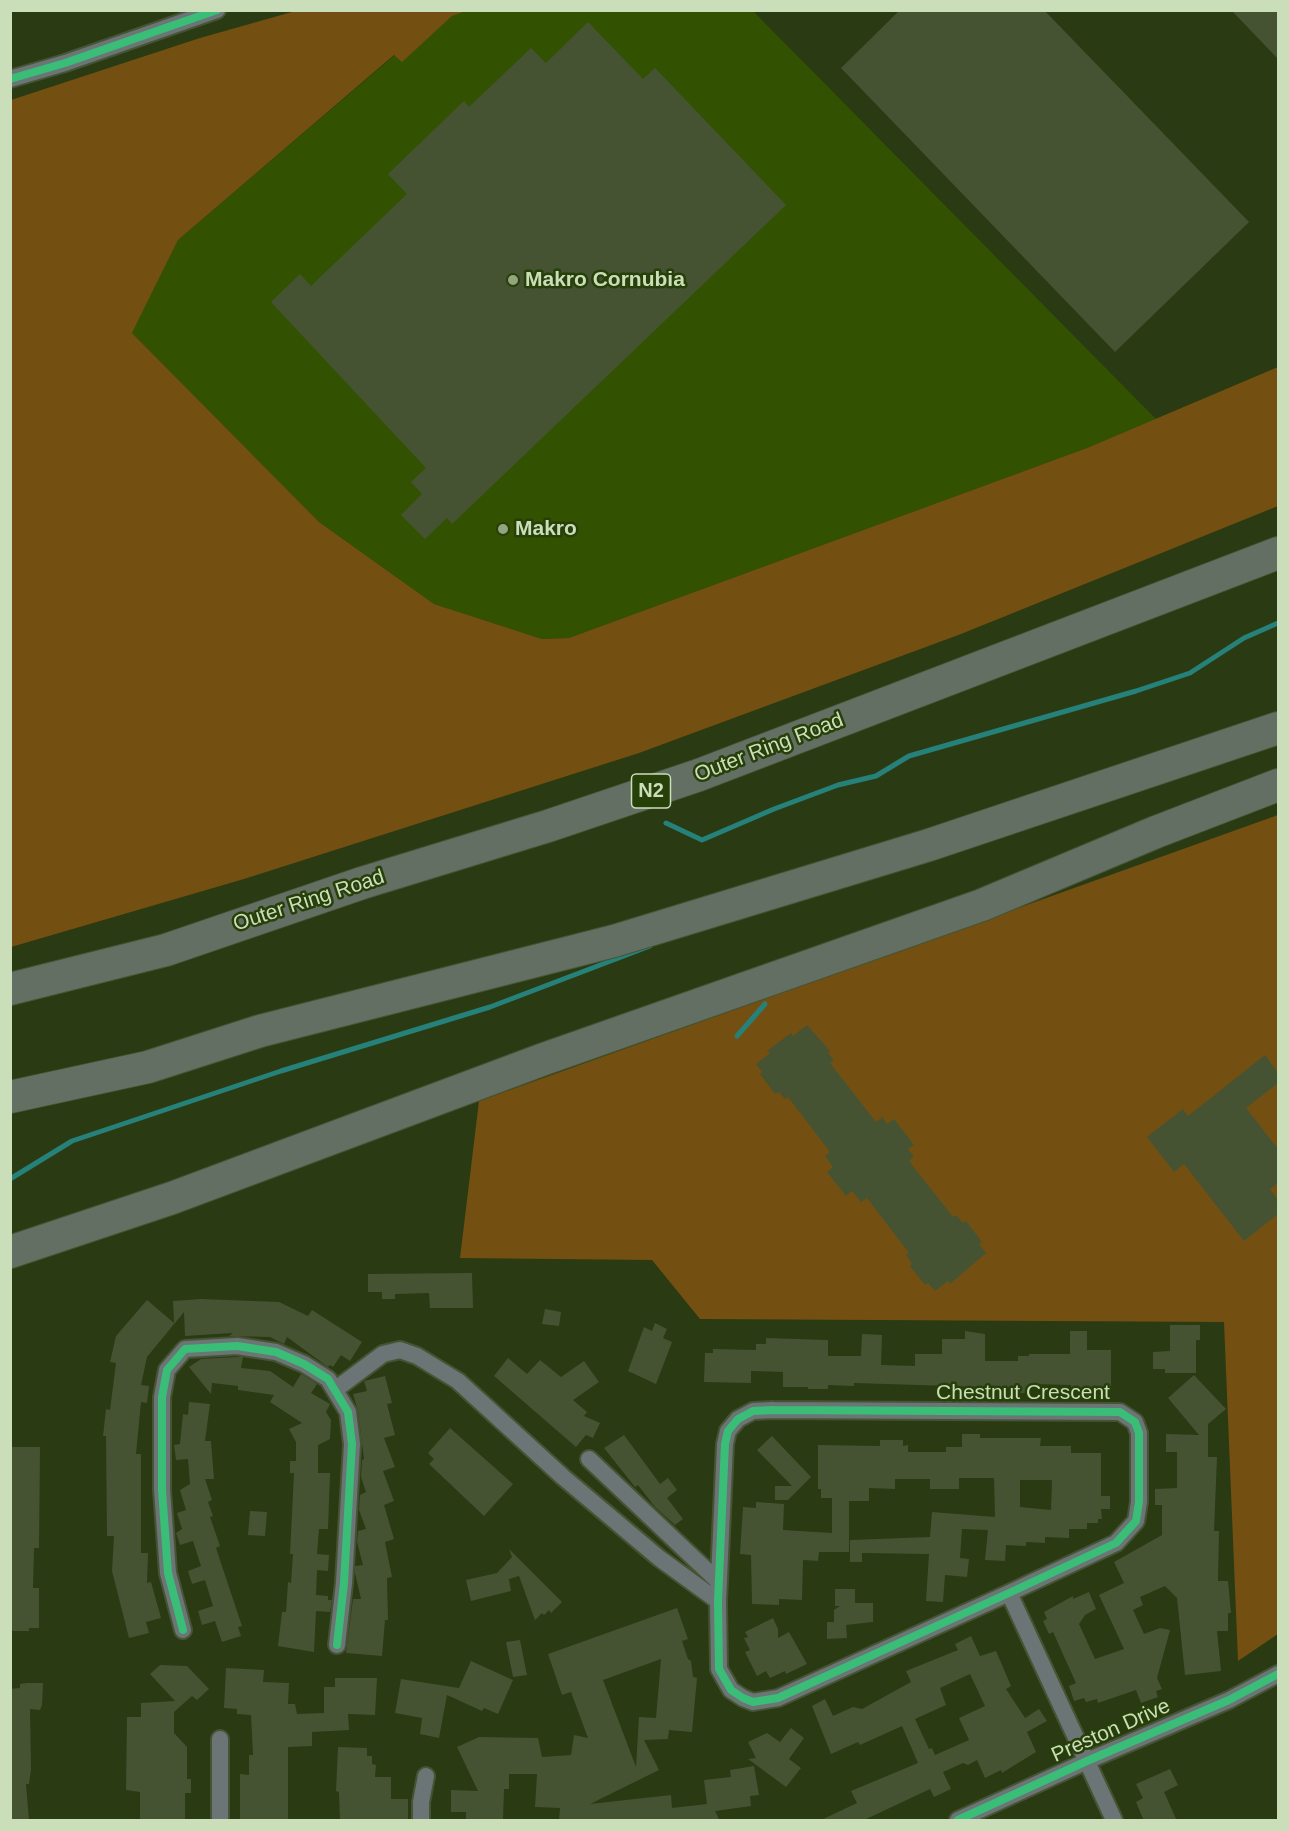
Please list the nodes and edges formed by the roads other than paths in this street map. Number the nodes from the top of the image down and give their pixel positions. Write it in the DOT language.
graph roads {
  1 [pos="217,10"];
  2 [pos="10,79"];
  3 [pos="1278,553"];
  4 [pos="1278,728"];
  5 [pos="1278,785"];
  6 [pos="10,989"];
  7 [pos="10,1096"];
  8 [pos="10,1252"];
  9 [pos="336,1389"];
  10 [pos="589,1459"];
  11 [pos="719,1582"];
  12 [pos="1010,1593"];
  13 [pos="718,1601"];
  14 [pos="183,1630"];
  15 [pos="337,1645"];
  16 [pos="1278,1674"];
  17 [pos="220,1739"];
  18 [pos="1087,1761"];
  19 [pos="426,1776"];
  20 [pos="220,1821"];
  21 [pos="421,1821"];
  22 [pos="958,1821"];
  23 [pos="1114,1821"];
  1 -- 2 [label="street"];
  3 -- 6 [label="highway, Outer Ring Road / N2"];
  4 -- 7 [label="highway"];
  5 -- 8 [label="highway"];
  9 -- 13 [label="street"];
  9 -- 14 [label="street"];
  9 -- 15 [label="street"];
  10 -- 11 [label="street"];
  11 -- 12 [label="street, Chestnut Crescent"];
  11 -- 13 [label="street, Chestnut Crescent"];
  12 -- 13 [label="street, Chestnut Crescent"];
  12 -- 18 [label="street"];
  16 -- 18 [label="street, Preston Drive"];
  17 -- 20 [label="street"];
  18 -- 22 [label="street, Preston Drive"];
  18 -- 23 [label="street"];
  19 -- 21 [label="street"];
}
